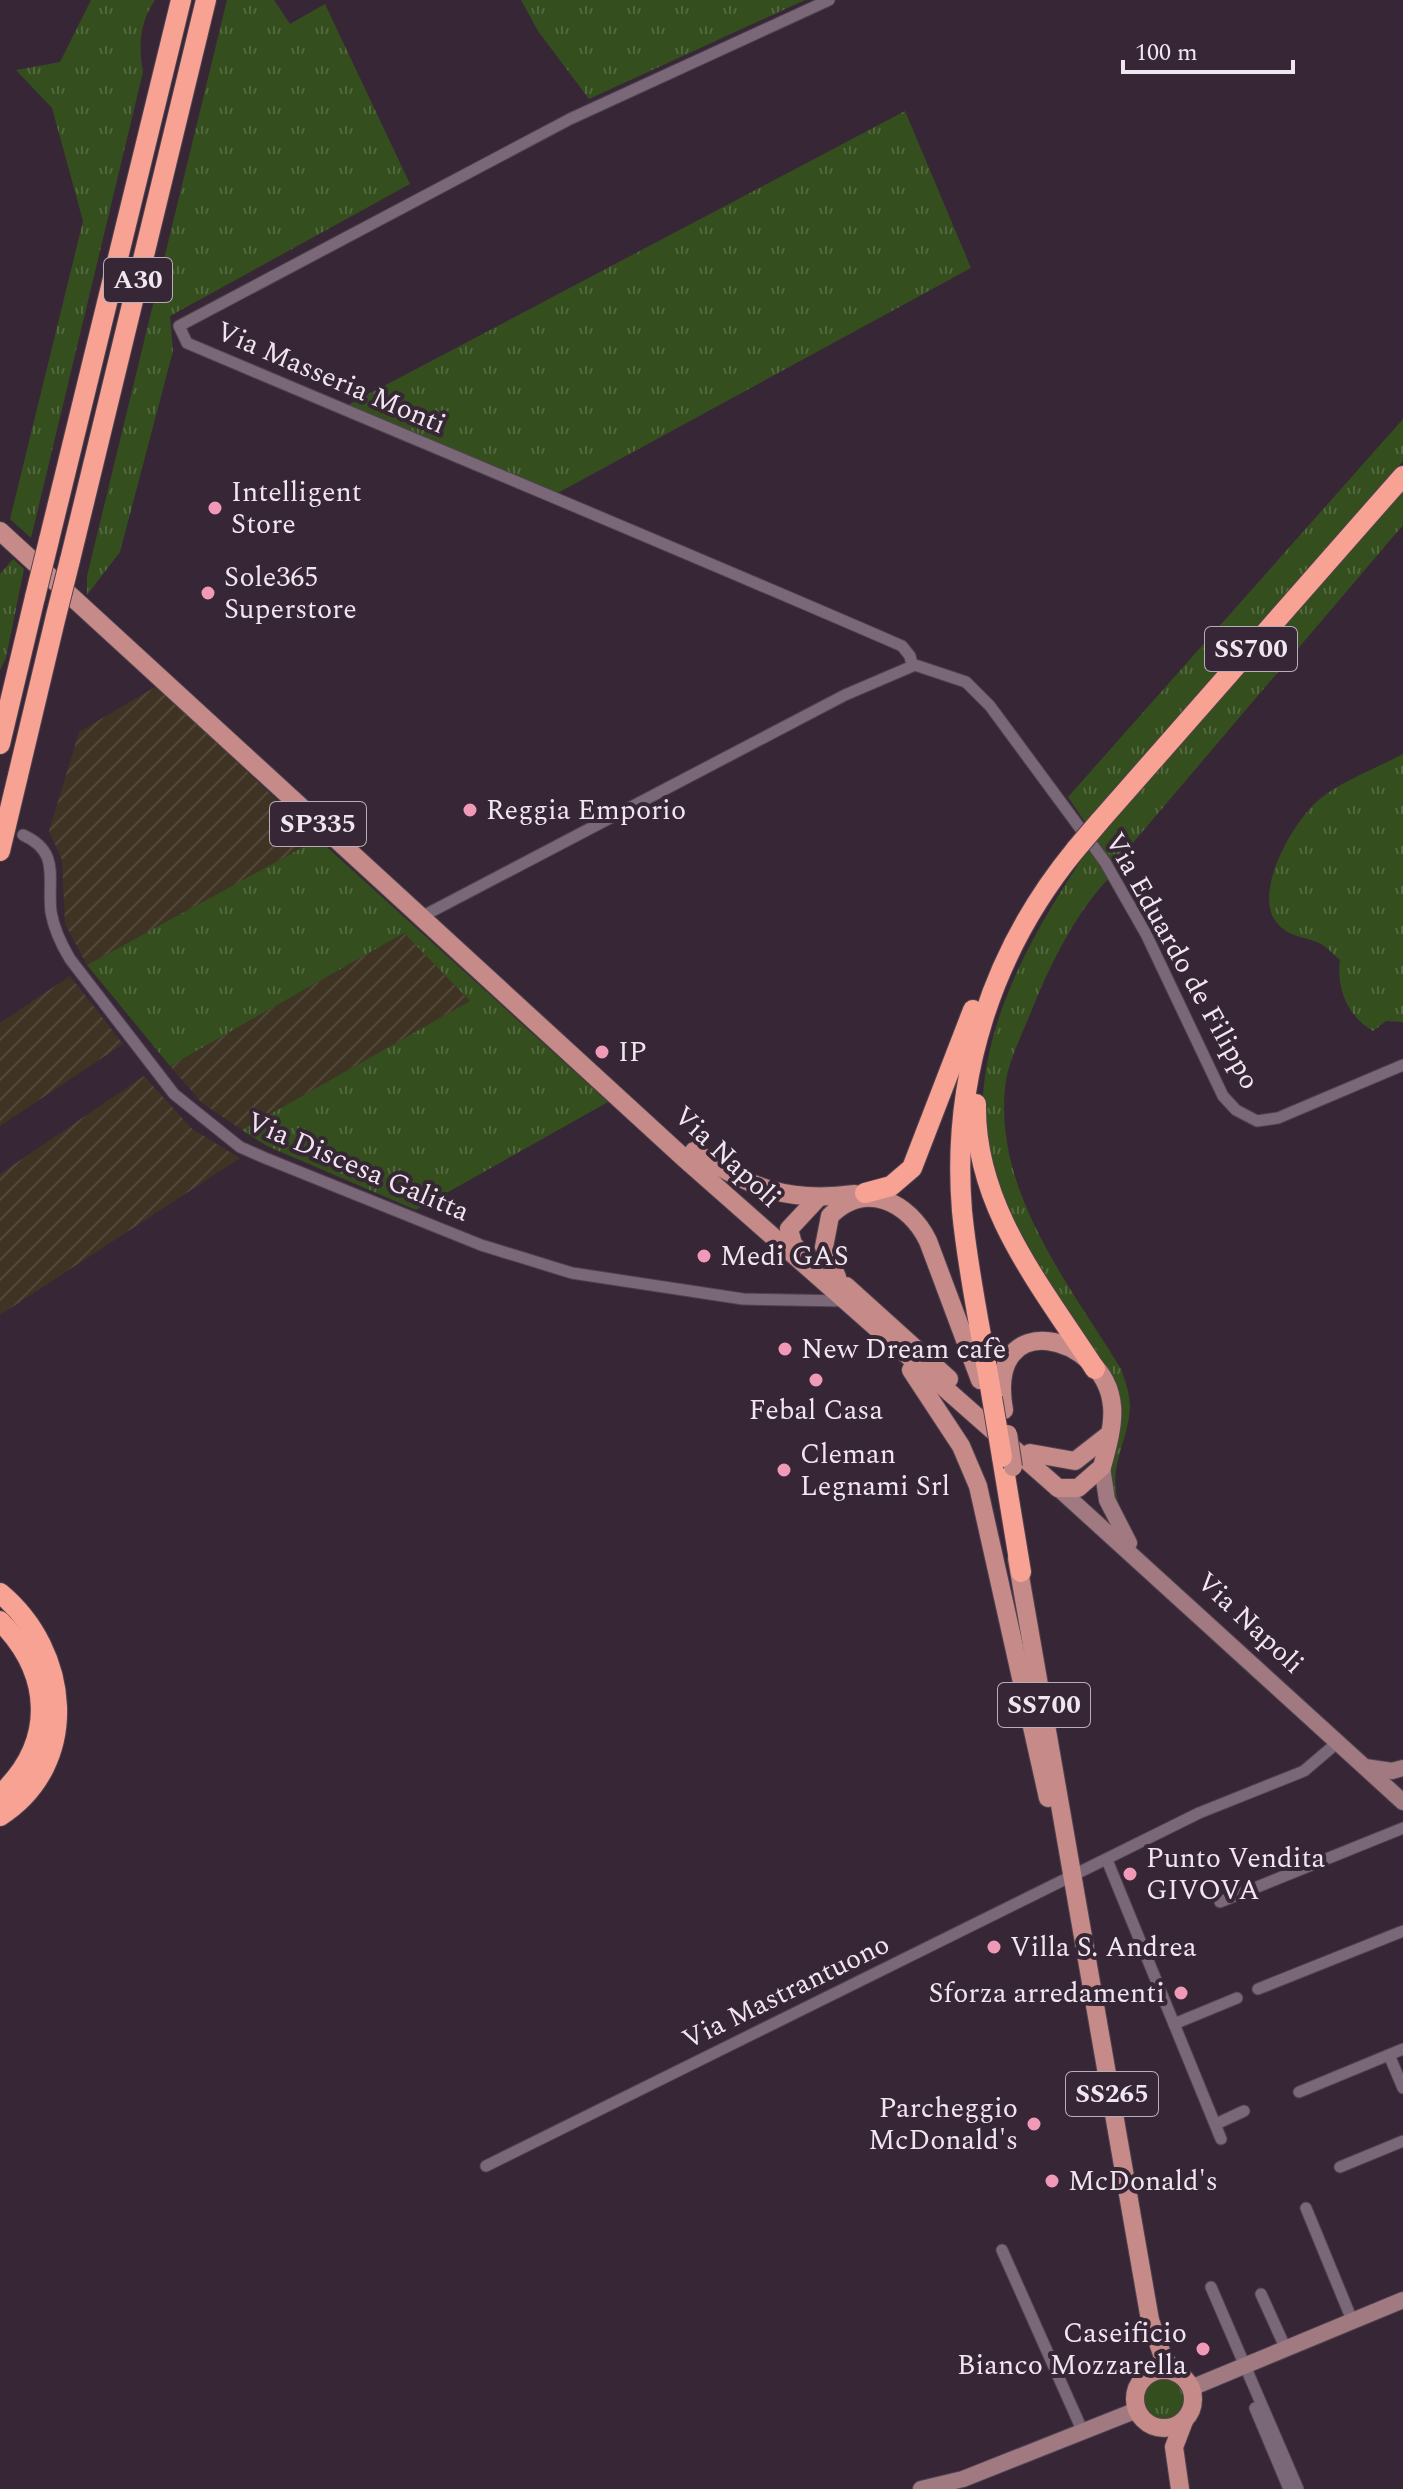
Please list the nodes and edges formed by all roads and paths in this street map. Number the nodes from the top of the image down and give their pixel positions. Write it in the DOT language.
graph roads {
  1 [pos="181,0"];
  2 [pos="206,0"];
  3 [pos="829,0"];
  4 [pos="1403,476"];
  5 [pos="0,531"];
  6 [pos="912,665"];
  7 [pos="0,744"];
  8 [pos="23,835"];
  9 [pos="0,851"];
  10 [pos="421,917"];
  11 [pos="1009,949"];
  12 [pos="997,977"];
  13 [pos="1403,1065"];
  14 [pos="638,1113"];
  15 [pos="694,1151"];
  16 [pos="865,1193"];
  17 [pos="817,1199"];
  18 [pos="790,1236"];
  19 [pos="837,1277"];
  20 [pos="845,1301"];
  21 [pos="869,1324"];
  22 [pos="893,1345"];
  23 [pos="1095,1369"];
  24 [pos="993,1399"];
  25 [pos="1107,1436"];
  26 [pos="1030,1453"];
  27 [pos="1075,1461"];
  28 [pos="1102,1467"];
  29 [pos="1058,1488"];
  30 [pos="1138,1558"];
  31 [pos="1021,1572"];
  32 [pos="0,1593"];
  33 [pos="0,1621"];
  34 [pos="1338,1742"];
  35 [pos="1365,1767"];
  36 [pos="1403,1768"];
  37 [pos="1403,1778"];
  38 [pos="0,1795"];
  39 [pos="1400,1796"];
  40 [pos="0,1816"];
  41 [pos="1403,1828"];
  42 [pos="1107,1860"];
  43 [pos="1073,1872"];
  44 [pos="1220,1902"];
  45 [pos="1403,1931"];
  46 [pos="1258,1989"];
  47 [pos="1237,1998"];
  48 [pos="1174,2024"];
  49 [pos="1403,2049"];
  50 [pos="1389,2055"];
  51 [pos="1403,2088"];
  52 [pos="1299,2092"];
  53 [pos="1244,2111"];
  54 [pos="1216,2124"];
  55 [pos="1221,2139"];
  56 [pos="1403,2141"];
  57 [pos="486,2166"];
  58 [pos="1340,2167"];
  59 [pos="1306,2208"];
  60 [pos="1002,2250"];
  61 [pos="1211,2287"];
  62 [pos="1261,2294"];
  63 [pos="1403,2300"];
  64 [pos="1150,2320"];
  65 [pos="1352,2320"];
  66 [pos="1285,2347"];
  67 [pos="1242,2365"];
  68 [pos="1175,2372"];
  69 [pos="1143,2379"];
  70 [pos="1191,2388"];
  71 [pos="1141,2415"];
  72 [pos="1184,2421"];
  73 [pos="1083,2432"];
  74 [pos="1178,2480"];
  75 [pos="921,2489"];
  76 [pos="1289,2489"];
  77 [pos="1298,2489"];
  1 -- 7 [label="highway, A30, bridge"];
  2 -- 9 [label="highway, A30, bridge"];
  3 -- 6 [label="street, Via Masseria Monti"];
  4 -- 11 [label="highway, SS700, bridge"];
  5 -- 10 [label="main road, SP335"];
  6 -- 10 [label="street"];
  6 -- 13 [label="street, Via Eduardo de Filippo"];
  8 -- 20 [label="street, Via Discesa Galitta"];
  10 -- 14 [label="main road, SP335"];
  11 -- 12 [label="highway, SS700"];
  11 -- 16 [label="highway"];
  12 -- 23 [label="highway"];
  12 -- 24 [label="highway, SS700"];
  14 -- 15 [label="main road, Via Napoli"];
  14 -- 20 [label="main road, Via Napoli"];
  15 -- 17 [label="main road"];
  15 -- 18 [label="main road, Via Napoli"];
  16 -- 17 [label="main road"];
  17 -- 18 [label="main road"];
  18 -- 19 [label="main road, Via Napoli"];
  18 -- 21 [label="main road"];
  19 -- 24 [label="main road"];
  19 -- 26 [label="main road, Via Napoli"];
  20 -- 21 [label="main road, Via Napoli"];
  21 -- 22 [label="main road, Via Napoli"];
  22 -- 29 [label="main road, Via Napoli"];
  22 -- 43 [label="main road"];
  23 -- 24 [label="main road"];
  23 -- 25 [label="main road"];
  24 -- 31 [label="highway, SS700, bridge"];
  25 -- 27 [label="main road"];
  25 -- 28 [label="main road"];
  26 -- 27 [label="main road"];
  26 -- 29 [label="main road, Via Napoli"];
  27 -- 29 [label="main road"];
  28 -- 29 [label="main road"];
  28 -- 30 [label="main road"];
  29 -- 30 [label="main road, Via Napoli"];
  30 -- 34 [label="main road, Via Napoli"];
  31 -- 43 [label="main road, SS700"];
  32 -- 40 [label="highway"];
  33 -- 38 [label="highway"];
  34 -- 35 [label="main road, Via Napoli"];
  34 -- 42 [label="street, Via Mastrantuono"];
  35 -- 36 [label="main road"];
  35 -- 39 [label="main road, Via Napoli"];
  37 -- 39 [label="main road"];
  41 -- 44 [label="street"];
  42 -- 43 [label="street, Via Mastrantuono"];
  42 -- 48 [label="street"];
  43 -- 57 [label="street, Via Mastrantuono"];
  43 -- 64 [label="main road, SS265"];
  45 -- 46 [label="street"];
  47 -- 48 [label="street"];
  48 -- 54 [label="street"];
  49 -- 50 [label="street"];
  50 -- 51 [label="street"];
  50 -- 52 [label="street"];
  53 -- 54 [label="street"];
  54 -- 55 [label="street"];
  56 -- 58 [label="street"];
  59 -- 65 [label="street"];
  60 -- 73 [label="street"];
  61 -- 67 [label="street"];
  62 -- 66 [label="street"];
  63 -- 65 [label="main road"];
  64 -- 68 [label="main road, SS265"];
  64 -- 69 [label="main road, SS265"];
  65 -- 66 [label="main road"];
  66 -- 67 [label="main road"];
  67 -- 70 [label="main road"];
  67 -- 76 [label="street"];
  67 -- 77 [label="street"];
  68 -- 69 [label="main road"];
  68 -- 70 [label="main road, SS265"];
  69 -- 71 [label="main road, SS265"];
  70 -- 72 [label="main road"];
  71 -- 72 [label="main road"];
  71 -- 73 [label="main road"];
  71 -- 74 [label="main road"];
  72 -- 74 [label="main road"];
  73 -- 75 [label="main road"];
}
